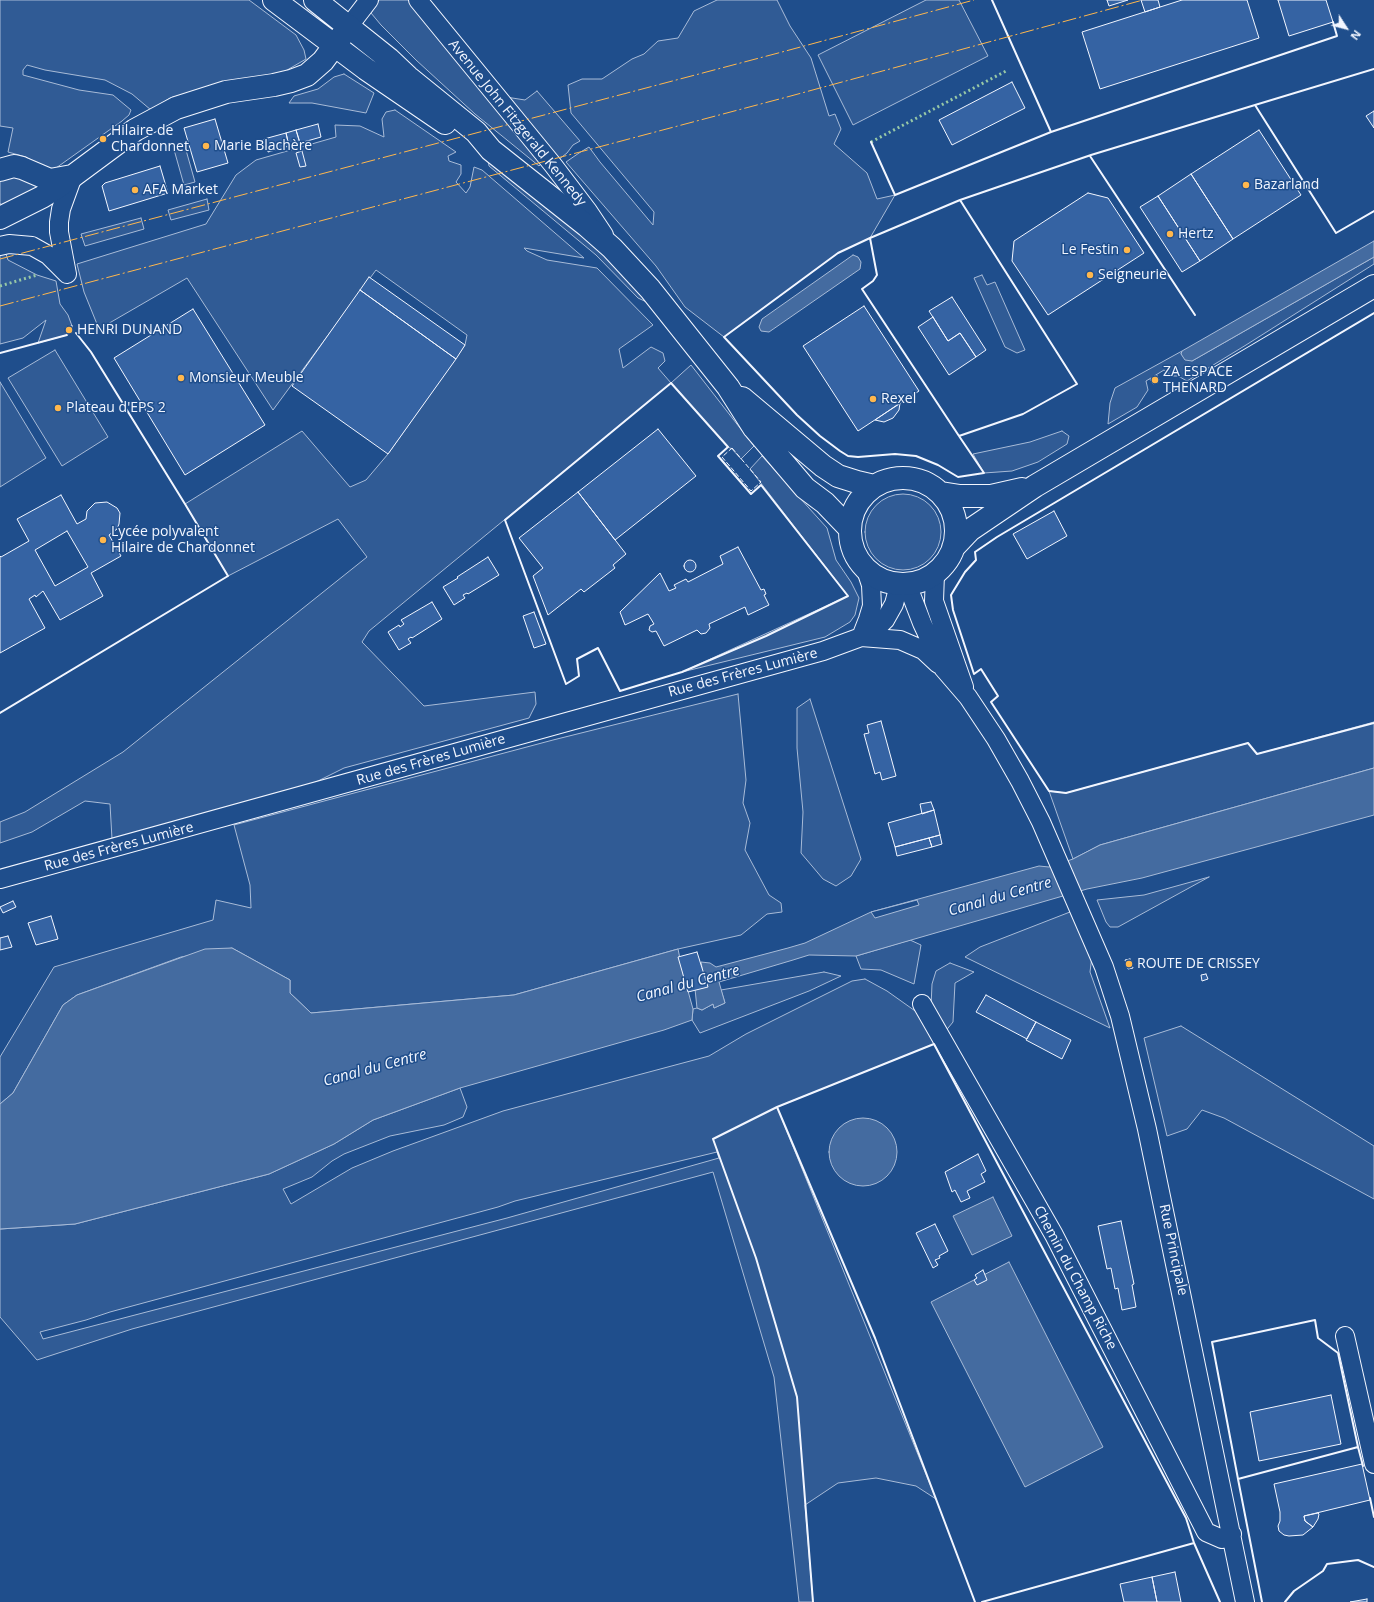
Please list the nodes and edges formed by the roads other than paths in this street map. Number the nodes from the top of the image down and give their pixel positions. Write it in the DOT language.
graph roads {
  1 [pos="274,0"];
  2 [pos="315,0"];
  3 [pos="369,0"];
  4 [pos="418,0"];
  5 [pos="349,26"];
  6 [pos="335,46"];
  7 [pos="491,150"];
  8 [pos="3,170"];
  9 [pos="73,176"];
  10 [pos="0,218"];
  11 [pos="0,246"];
  12 [pos="612,248"];
  13 [pos="1374,286"];
  14 [pos="728,387"];
  15 [pos="874,486"];
  16 [pos="1035,486"];
  17 [pos="941,494"];
  18 [pos="849,528"];
  19 [pos="953,548"];
  20 [pos="866,570"];
  21 [pos="935,574"];
  22 [pos="903,584"];
  23 [pos="860,636"];
  24 [pos="943,668"];
  25 [pos="968,697"];
  26 [pos="0,879"];
  27 [pos="922,1004"];
  28 [pos="1346,1336"];
  29 [pos="1374,1464"];
  30 [pos="1232,1534"];
  31 [pos="1245,1602"];
  1 -- 6 [label="main road, Avenue John Fitzgerald Kennedy"];
  2 -- 5 [label="main road, Avenue John Fitzgerald Kennedy"];
  3 -- 5 [label="street"];
  4 -- 12 [label="street, Avenue John Fitzgerald Kennedy"];
  5 -- 6 [label="main road"];
  5 -- 7 [label="main road, Avenue John Fitzgerald Kennedy"];
  6 -- 7 [label="main road, Avenue John Fitzgerald Kennedy"];
  6 -- 9 [label="main road"];
  7 -- 12 [label="main road, Avenue John Fitzgerald Kennedy"];
  8 -- 9 [label="main road"];
  9 -- 10 [label="main road"];
  9 -- 11 [label="street"];
  12 -- 14 [label="main road, Avenue John Fitzgerald Kennedy"];
  13 -- 16 [label="main road"];
  14 -- 15 [label="main road, Avenue John Fitzgerald Kennedy"];
  14 -- 18 [label="main road, Avenue John Fitzgerald Kennedy"];
  15 -- 17 [label="main road"];
  15 -- 18 [label="main road"];
  16 -- 17 [label="main road"];
  16 -- 19 [label="main road"];
  17 -- 19 [label="main road"];
  18 -- 20 [label="main road"];
  19 -- 21 [label="main road"];
  20 -- 22 [label="main road"];
  20 -- 23 [label="street"];
  21 -- 22 [label="main road"];
  21 -- 25 [label="street"];
  22 -- 23 [label="street, Rue des Frères Lumière"];
  22 -- 24 [label="street"];
  23 -- 24 [label="street, Rue des Frères Lumière"];
  23 -- 26 [label="street, Rue des Frères Lumière"];
  24 -- 25 [label="street"];
  25 -- 30 [label="street, Rue Principale"];
  27 -- 30 [label="street, Chemin du Champ Riche"];
  28 -- 29 [label="street"];
  30 -- 31 [label="street, Rue Principale"];
}
